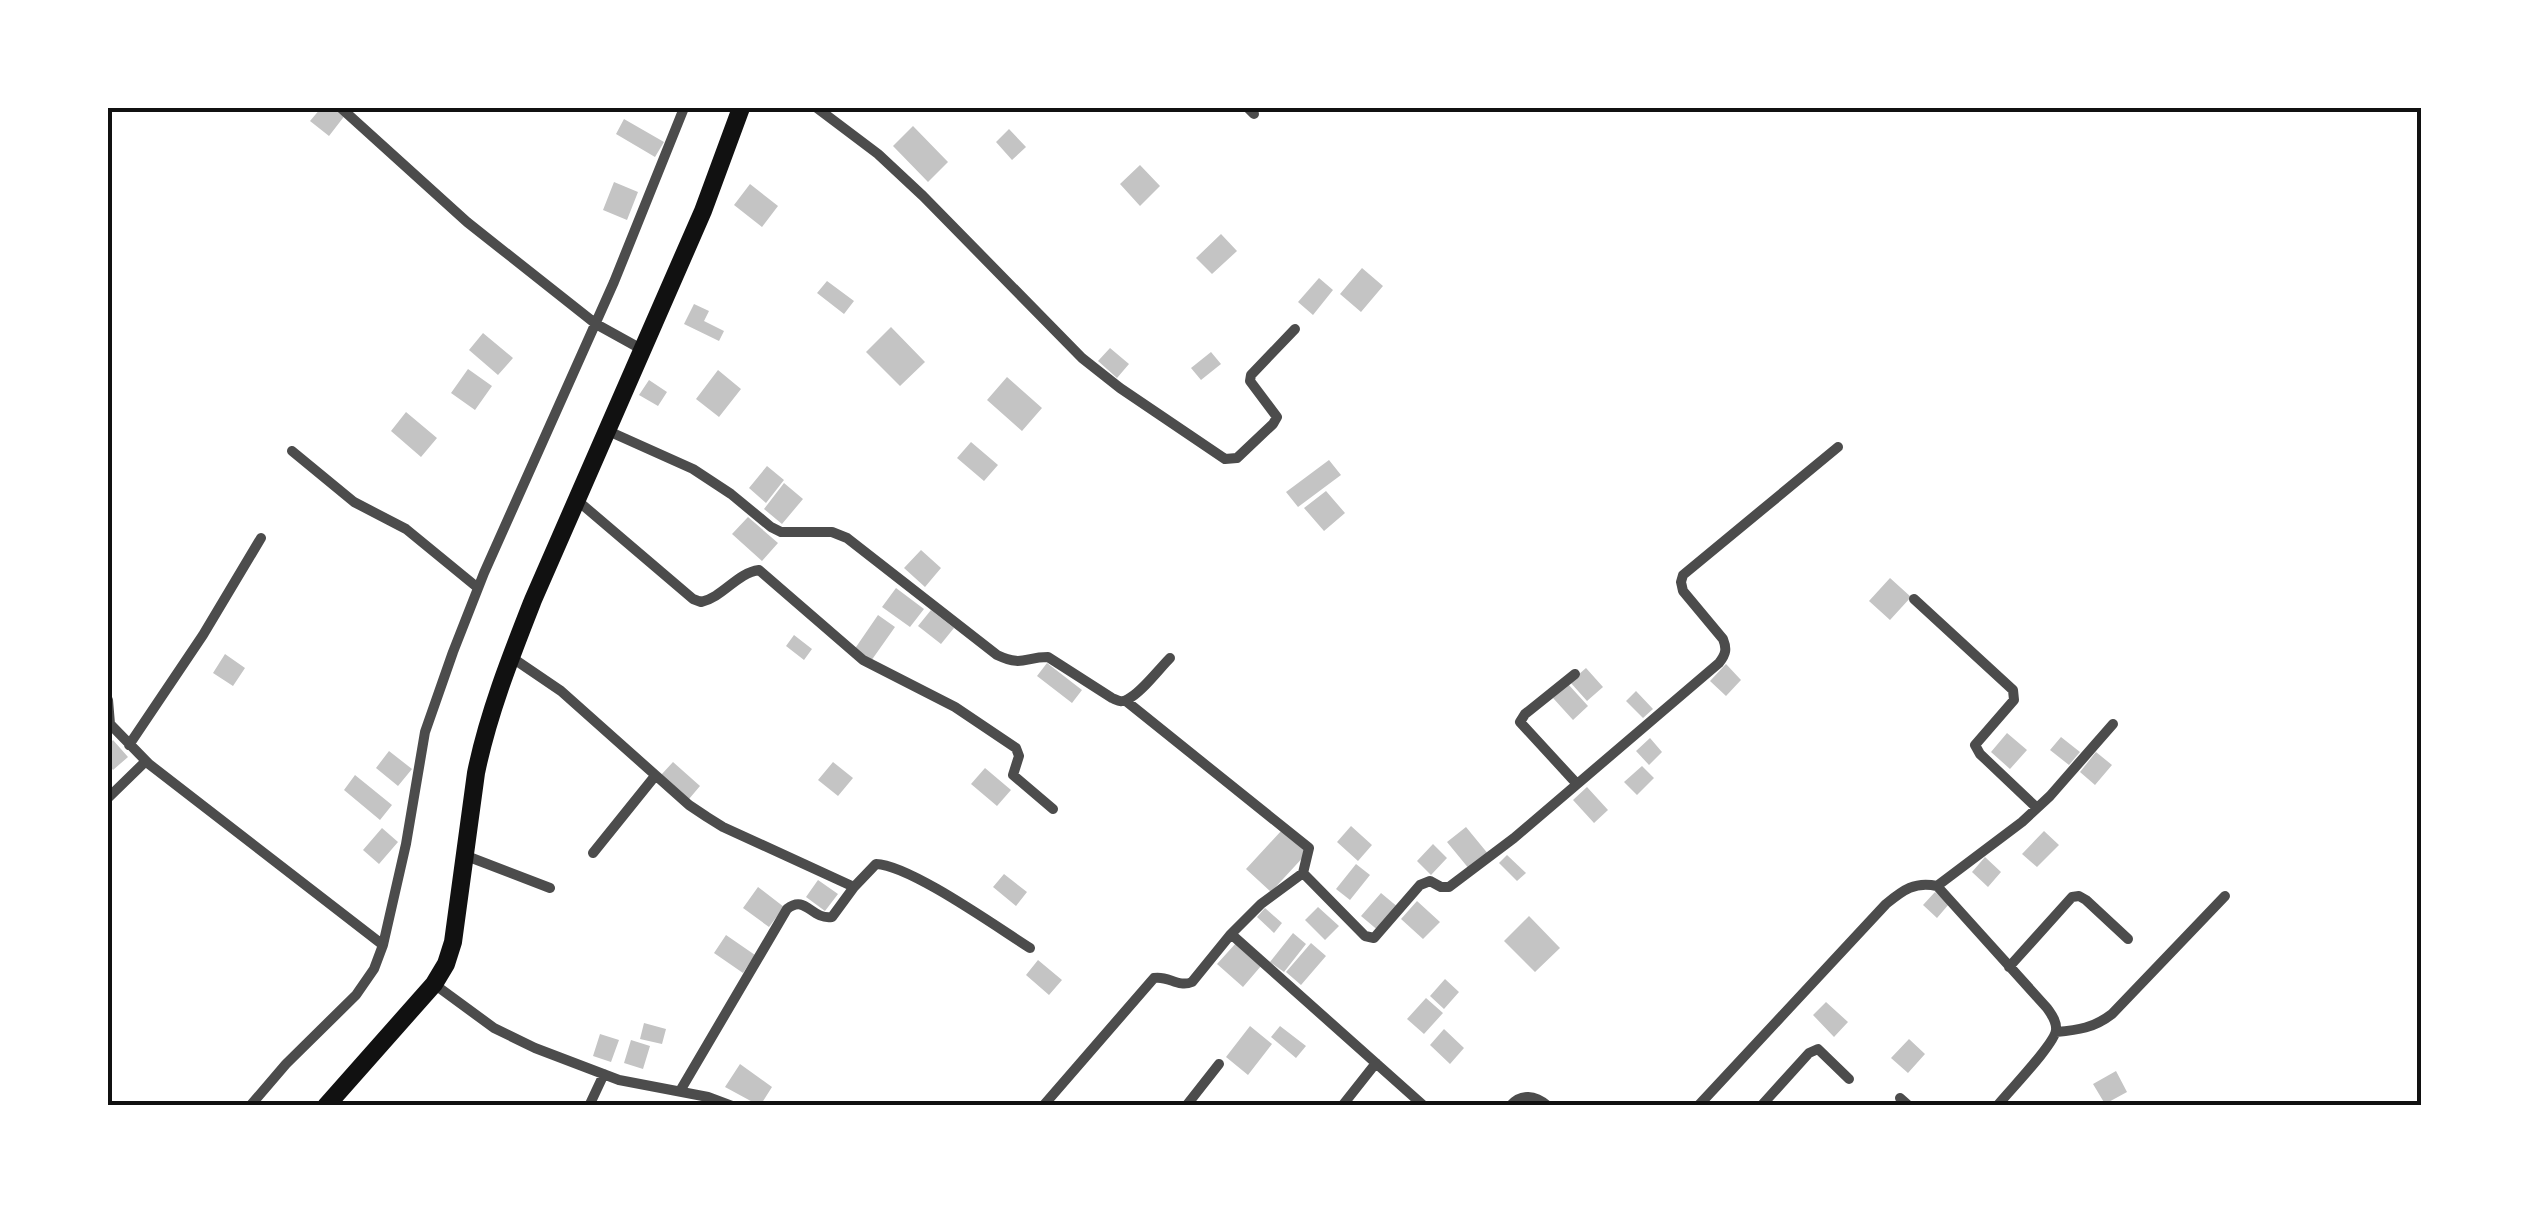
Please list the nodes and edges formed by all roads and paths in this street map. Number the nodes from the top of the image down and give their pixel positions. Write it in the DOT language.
graph roads {
  1 [pos="341,108"];
  2 [pos="684,108"];
  3 [pos="741,108"];
  4 [pos="817,108"];
  5 [pos="596,324"];
  6 [pos="1295,329"];
  7 [pos="637,348"];
  8 [pos="606,430"];
  9 [pos="1838,447"];
  10 [pos="292,451"];
  11 [pos="578,501"];
  12 [pos="261,538"];
  13 [pos="478,588"];
  14 [pos="1914,599"];
  15 [pos="511,657"];
  16 [pos="1170,658"];
  17 [pos="1575,674"];
  18 [pos="108,700"];
  19 [pos="1128,700"];
  20 [pos="2113,724"];
  21 [pos="129,745"];
  22 [pos="146,761"];
  23 [pos="654,776"];
  24 [pos="1577,784"];
  25 [pos="108,798"];
  26 [pos="2037,808"];
  27 [pos="1053,809"];
  28 [pos="593,853"];
  29 [pos="464,855"];
  30 [pos="1302,873"];
  31 [pos="1937,886"];
  32 [pos="854,887"];
  33 [pos="550,888"];
  34 [pos="2226,896"];
  35 [pos="1231,934"];
  36 [pos="2128,939"];
  37 [pos="383,944"];
  38 [pos="1030,948"];
  39 [pos="2009,967"];
  40 [pos="434,984"];
  41 [pos="2056,1032"];
  42 [pos="1376,1063"];
  43 [pos="1219,1064"];
  44 [pos="604,1074"];
  45 [pos="1849,1080"];
  46 [pos="680,1091"];
  47 [pos="250,1106"];
  48 [pos="326,1106"];
  49 [pos="589,1106"];
  50 [pos="732,1106"];
  51 [pos="1042,1106"];
  52 [pos="1186,1106"];
  53 [pos="1342,1106"];
  54 [pos="1424,1106"];
  55 [pos="1510,1106"];
  56 [pos="1548,1106"];
  57 [pos="1698,1106"];
  58 [pos="1761,1106"];
  59 [pos="1996,1106"];
  1 -- 5 [label="street"];
  2 -- 5 [label="street"];
  3 -- 7 [label="main road"];
  4 -- 6 [label="street"];
  5 -- 7 [label="street"];
  5 -- 13 [label="street"];
  7 -- 8 [label="main road"];
  8 -- 11 [label="main road"];
  8 -- 19 [label="street"];
  9 -- 24 [label="street"];
  10 -- 13 [label="street"];
  11 -- 15 [label="main road"];
  11 -- 27 [label="street"];
  12 -- 21 [label="street"];
  13 -- 37 [label="street"];
  14 -- 26 [label="street"];
  15 -- 23 [label="street"];
  15 -- 29 [label="main road"];
  16 -- 19 [label="street"];
  17 -- 24 [label="street"];
  18 -- 21 [label="street"];
  19 -- 30 [label="street"];
  20 -- 26 [label="street"];
  21 -- 22 [label="street"];
  22 -- 25 [label="street"];
  22 -- 37 [label="street"];
  23 -- 28 [label="street"];
  23 -- 32 [label="street"];
  24 -- 30 [label="street"];
  26 -- 31 [label="street"];
  29 -- 33 [label="street"];
  29 -- 40 [label="main road"];
  30 -- 35 [label="street"];
  31 -- 39 [label="street"];
  31 -- 57 [label="street"];
  32 -- 38 [label="street"];
  32 -- 46 [label="street"];
  34 -- 41 [label="street"];
  35 -- 42 [label="street"];
  35 -- 51 [label="street"];
  36 -- 39 [label="street"];
  37 -- 47 [label="street"];
  39 -- 41 [label="street"];
  40 -- 44 [label="street"];
  40 -- 48 [label="main road"];
  41 -- 59 [label="street"];
  42 -- 53 [label="street"];
  42 -- 54 [label="street"];
  43 -- 52 [label="street"];
  44 -- 46 [label="street"];
  44 -- 49 [label="street"];
  45 -- 58 [label="street"];
  46 -- 50 [label="street"];
  55 -- 56 [label="street"];
}
